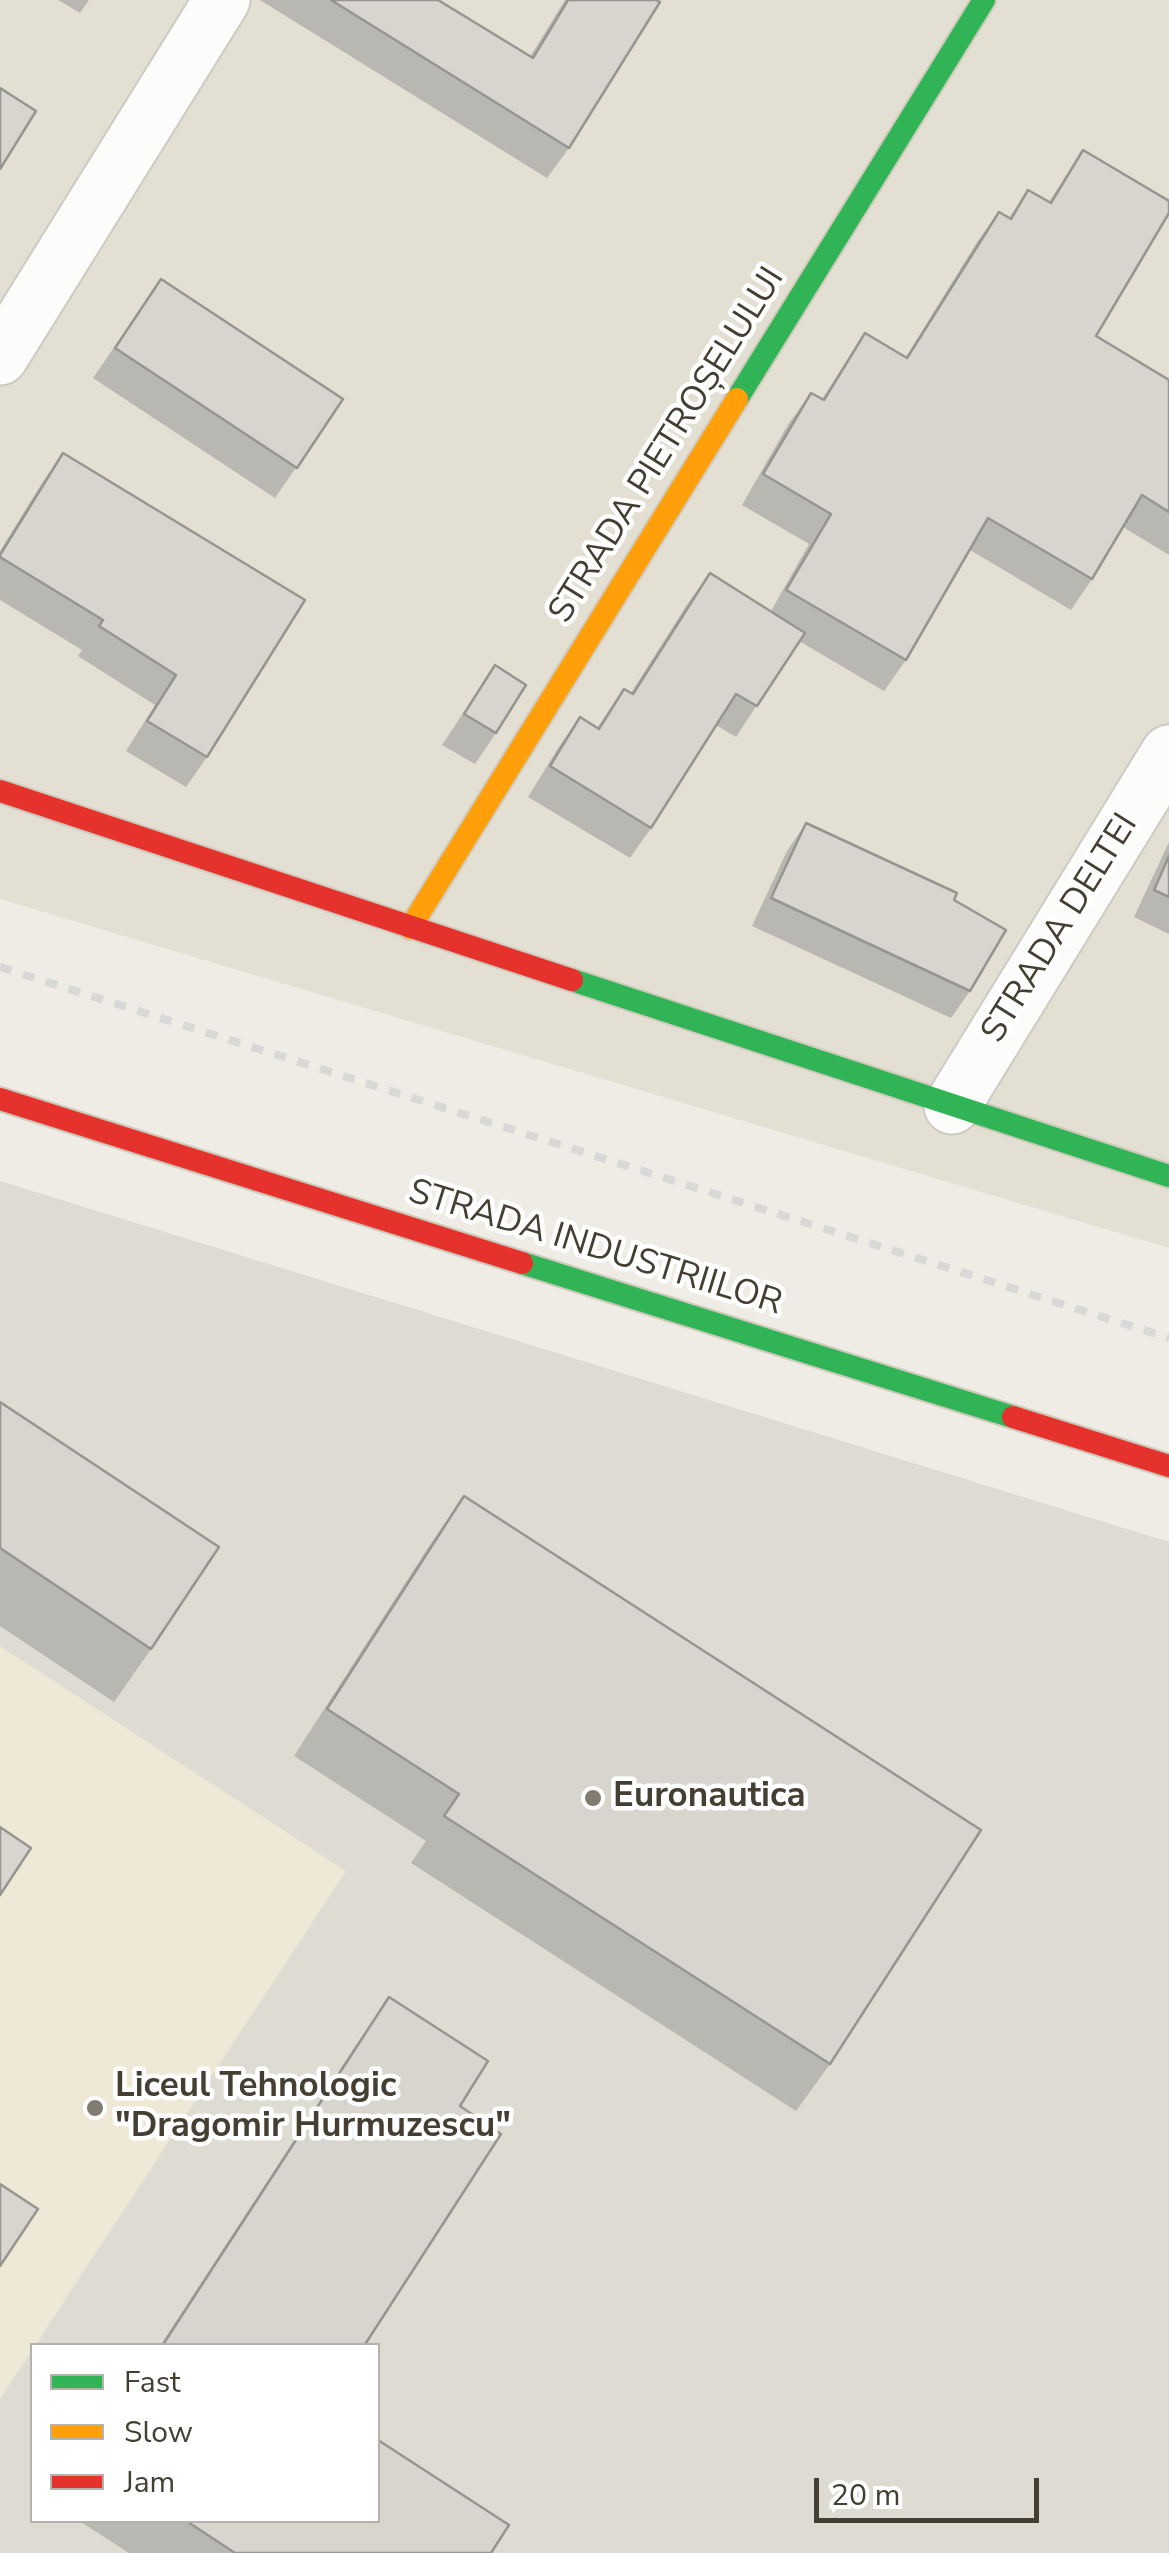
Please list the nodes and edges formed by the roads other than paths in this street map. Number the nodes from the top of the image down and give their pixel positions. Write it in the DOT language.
graph roads {
  1 [pos="222,0"];
  2 [pos="984,0"];
  3 [pos="0,357"];
  4 [pos="1169,753"];
  5 [pos="0,790"];
  6 [pos="410,928"];
  7 [pos="0,1100"];
  8 [pos="952,1106"];
  9 [pos="1169,1176"];
  10 [pos="1169,1466"];
  1 -- 3 [label="street"];
  2 -- 6 [label="street, STRADA PIETROȘELULUI"];
  4 -- 8 [label="street, STRADA DELTEI"];
  5 -- 6 [label="street"];
  6 -- 8 [label="street"];
  7 -- 10 [label="street, STRADA INDUSTRIILOR"];
  8 -- 9 [label="street"];
}
